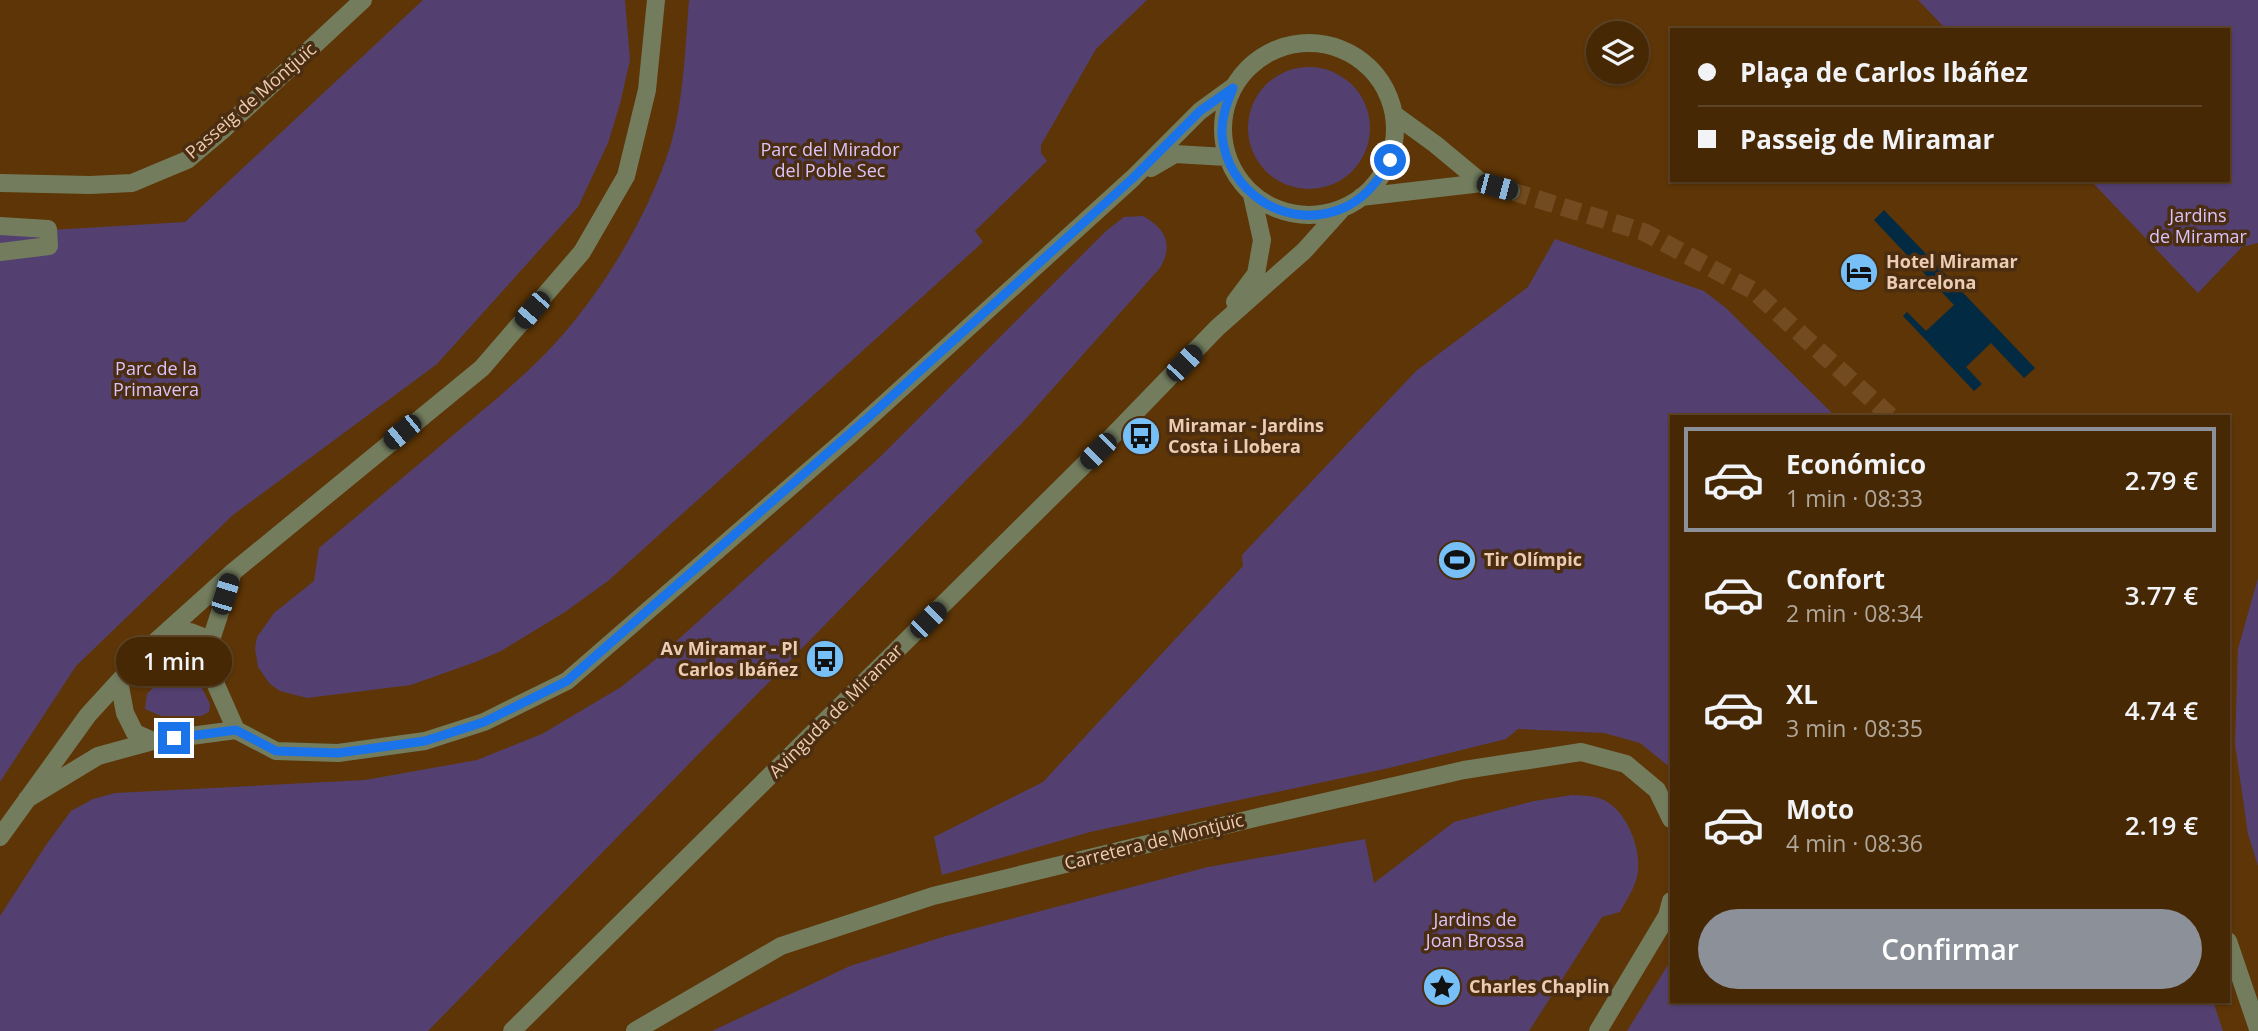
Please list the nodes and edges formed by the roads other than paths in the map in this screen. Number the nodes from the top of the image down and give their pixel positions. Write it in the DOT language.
graph roads {
  1 [pos="363,0"];
  2 [pos="656,0"];
  3 [pos="1233,88"];
  4 [pos="1395,115"];
  5 [pos="1226,157"];
  6 [pos="1133,178"];
  7 [pos="0,183"];
  8 [pos="1482,183"];
  9 [pos="1511,191"];
  10 [pos="1252,195"];
  11 [pos="1362,197"];
  12 [pos="1341,210"];
  13 [pos="0,226"];
  14 [pos="0,252"];
  15 [pos="1217,328"];
  16 [pos="233,572"];
  17 [pos="211,640"];
  18 [pos="153,644"];
  19 [pos="119,681"];
  20 [pos="236,730"];
  21 [pos="153,741"];
  22 [pos="27,799"];
  23 [pos="1670,817"];
  24 [pos="0,837"];
  25 [pos="1670,905"];
  26 [pos="2230,947"];
  27 [pos="2258,1029"];
  28 [pos="512,1031"];
  29 [pos="635,1031"];
  30 [pos="1598,1031"];
  1 -- 7 [label="street, Passeig de Montjuïc"];
  2 -- 16 [label="street"];
  3 -- 4 [label="street"];
  3 -- 5 [label="street"];
  3 -- 6 [label="street"];
  4 -- 8 [label="street"];
  4 -- 11 [label="street"];
  5 -- 6 [label="street"];
  5 -- 10 [label="street"];
  6 -- 20 [label="street"];
  8 -- 9 [label="street"];
  8 -- 11 [label="street"];
  10 -- 12 [label="street"];
  10 -- 15 [label="street, Avinguda de Miramar"];
  11 -- 12 [label="street"];
  12 -- 15 [label="street, Avinguda de Miramar"];
  13 -- 14 [label="street"];
  15 -- 28 [label="street, Avinguda de Miramar"];
  16 -- 17 [label="street"];
  16 -- 18 [label="street"];
  17 -- 18 [label="street"];
  17 -- 20 [label="street"];
  18 -- 19 [label="street"];
  19 -- 21 [label="street"];
  19 -- 22 [label="street"];
  20 -- 21 [label="street"];
  21 -- 22 [label="street"];
  22 -- 24 [label="street"];
  23 -- 29 [label="street, Carretera de Montjuïc"];
  25 -- 30 [label="street"];
  26 -- 27 [label="street"];
}
